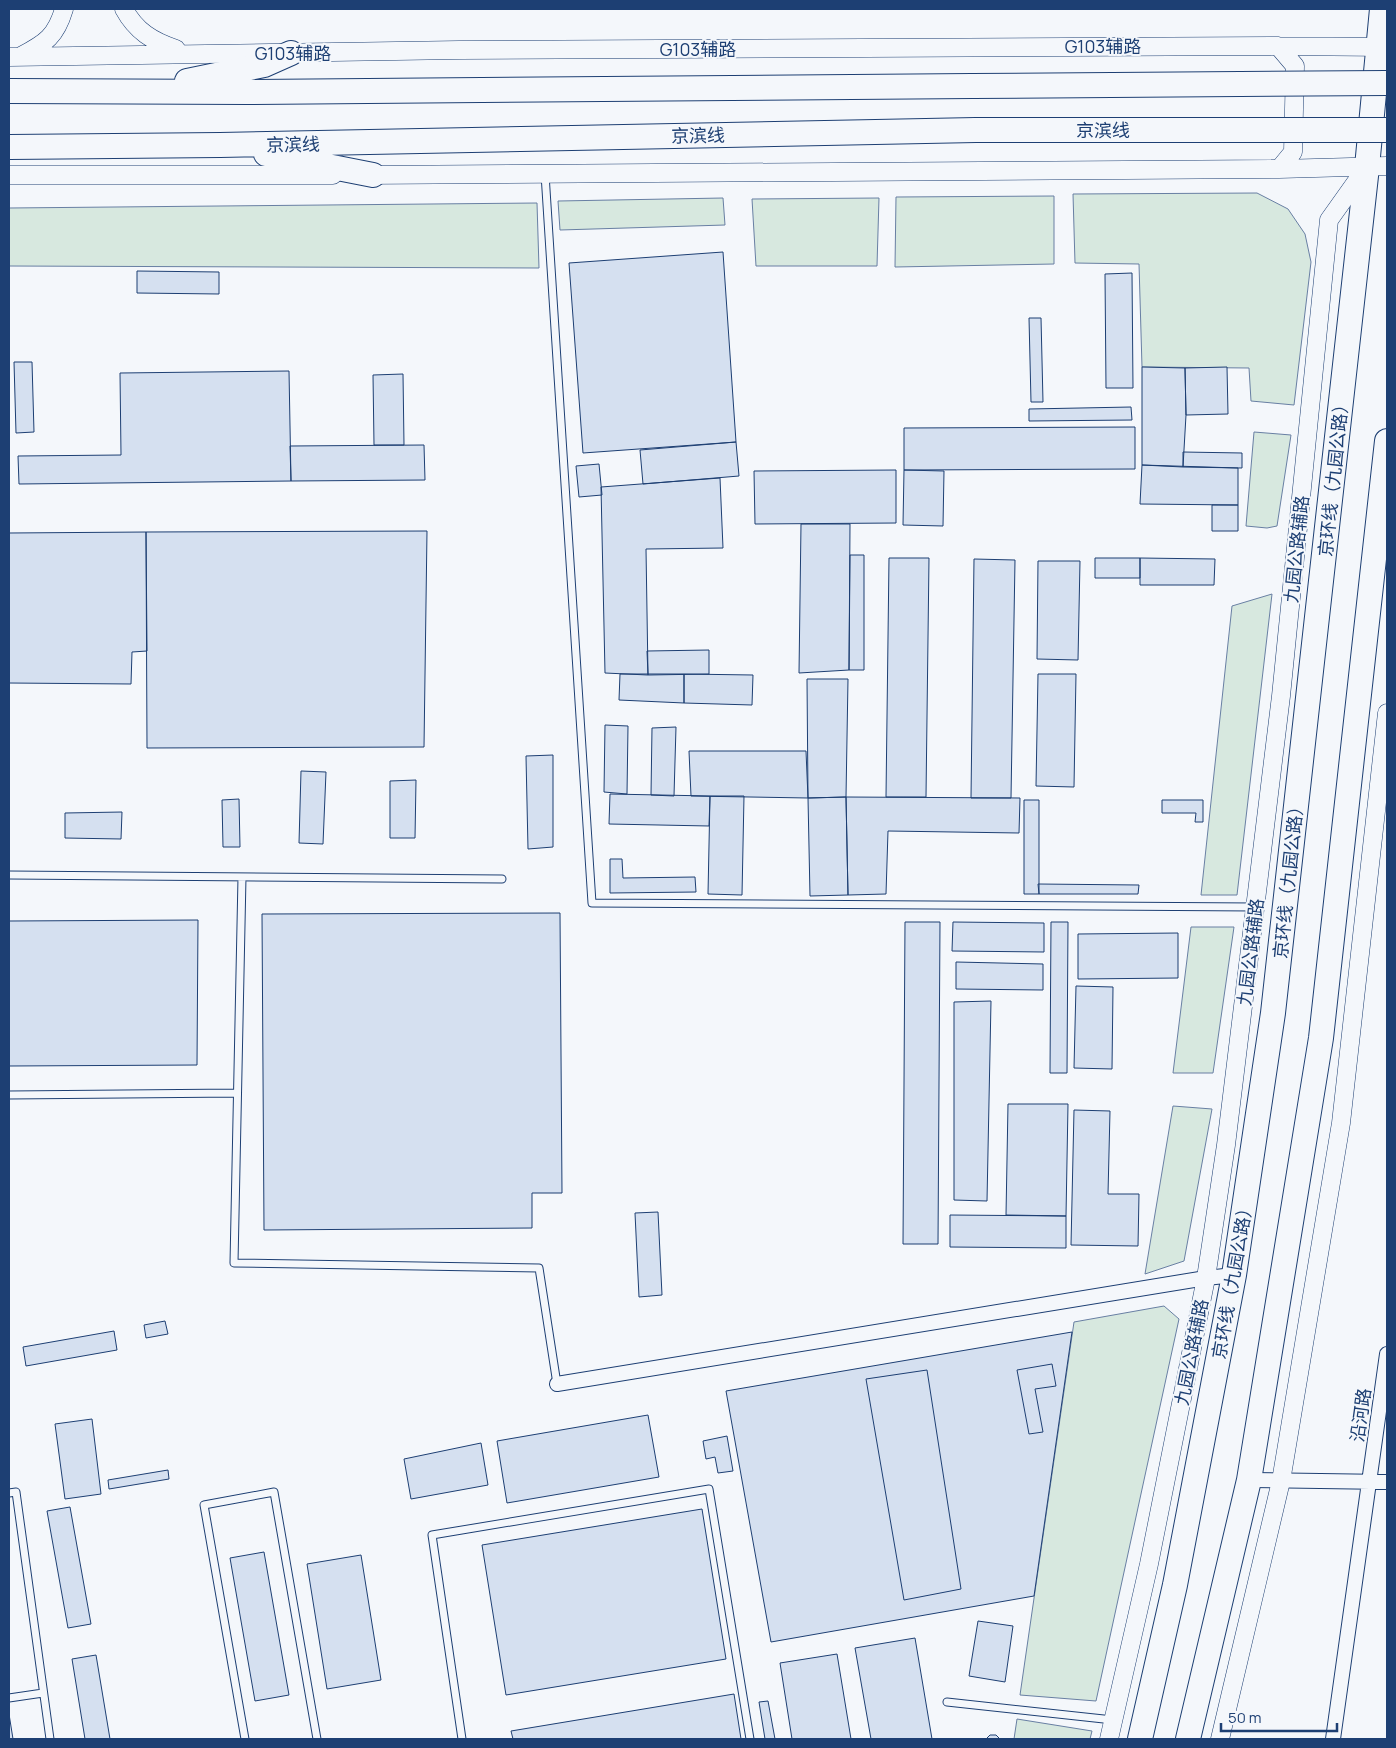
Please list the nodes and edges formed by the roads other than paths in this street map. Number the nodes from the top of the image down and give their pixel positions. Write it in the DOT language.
graph roads {
  1 [pos="64,9"];
  2 [pos="124,9"];
  3 [pos="1382,9"];
  4 [pos="1278,46"];
  5 [pos="1383,47"];
  6 [pos="185,53"];
  7 [pos="291,53"];
  8 [pos="14,57"];
  9 [pos="1387,83"];
  10 [pos="145,90"];
  11 [pos="9,91"];
  12 [pos="1387,130"];
  13 [pos="220,145"];
  14 [pos="9,147"];
  15 [pos="1377,167"];
  16 [pos="1279,169"];
  17 [pos="545,174"];
  18 [pos="9,175"];
  19 [pos="373,175"];
  20 [pos="1387,441"];
  21 [pos="1387,714"];
  22 [pos="9,875"];
  23 [pos="242,877"];
  24 [pos="502,879"];
  25 [pos="1255,907"];
  26 [pos="237,1094"];
  27 [pos="9,1095"];
  28 [pos="1234,1275"];
  29 [pos="1206,1278"];
  30 [pos="1387,1354"];
  31 [pos="557,1384"];
  32 [pos="1249,1480"];
  33 [pos="1281,1482"];
  34 [pos="1370,1482"];
  35 [pos="1387,1482"];
  36 [pos="9,1493"];
  37 [pos="43,1692"];
  38 [pos="9,1698"];
  39 [pos="947,1702"];
  40 [pos="1114,1720"];
  41 [pos="50,1739"];
  42 [pos="245,1739"];
  43 [pos="317,1739"];
  44 [pos="462,1739"];
  45 [pos="750,1739"];
  46 [pos="1109,1739"];
  47 [pos="1140,1739"];
  48 [pos="1188,1739"];
  49 [pos="1220,1739"];
  50 [pos="1333,1739"];
  1 -- 8 [label="street"];
  2 -- 6 [label="street"];
  3 -- 5 [label="highway, 京环线（九园公路）"];
  4 -- 5 [label="street, G103辅路"];
  4 -- 7 [label="street, G103辅路"];
  4 -- 16 [label="street"];
  5 -- 15 [label="highway, 京环线（九园公路）"];
  6 -- 7 [label="street, G103辅路"];
  6 -- 8 [label="street, G103辅路"];
  7 -- 10 [label="highway"];
  9 -- 10 [label="highway, bridge"];
  10 -- 11 [label="highway"];
  12 -- 13 [label="highway, 京滨线, bridge"];
  13 -- 14 [label="highway, 京滨线"];
  13 -- 19 [label="highway"];
  15 -- 16 [label="street"];
  15 -- 25 [label="street, 九园公路辅路"];
  15 -- 28 [label="highway, 京环线（九园公路）"];
  16 -- 17 [label="street"];
  17 -- 19 [label="street"];
  17 -- 25 [label="lane"];
  18 -- 19 [label="street"];
  20 -- 32 [label="highway"];
  21 -- 33 [label="street"];
  22 -- 23 [label="lane"];
  23 -- 24 [label="lane"];
  23 -- 26 [label="lane"];
  25 -- 29 [label="street, 九园公路辅路"];
  26 -- 27 [label="lane"];
  26 -- 31 [label="lane"];
  28 -- 29 [label="street"];
  28 -- 47 [label="highway, 京环线（九园公路）"];
  29 -- 31 [label="street"];
  29 -- 40 [label="street, 九园公路辅路"];
  30 -- 34 [label="street, 沿河路"];
  32 -- 33 [label="street"];
  32 -- 48 [label="highway"];
  33 -- 34 [label="street"];
  33 -- 49 [label="street"];
  34 -- 35 [label="street"];
  34 -- 50 [label="street, 沿河路"];
  36 -- 37 [label="lane"];
  37 -- 38 [label="lane"];
  37 -- 41 [label="lane"];
  39 -- 40 [label="lane"];
  40 -- 46 [label="street, 九园公路辅路"];
  42 -- 43 [label="lane"];
  44 -- 45 [label="lane"];
}
